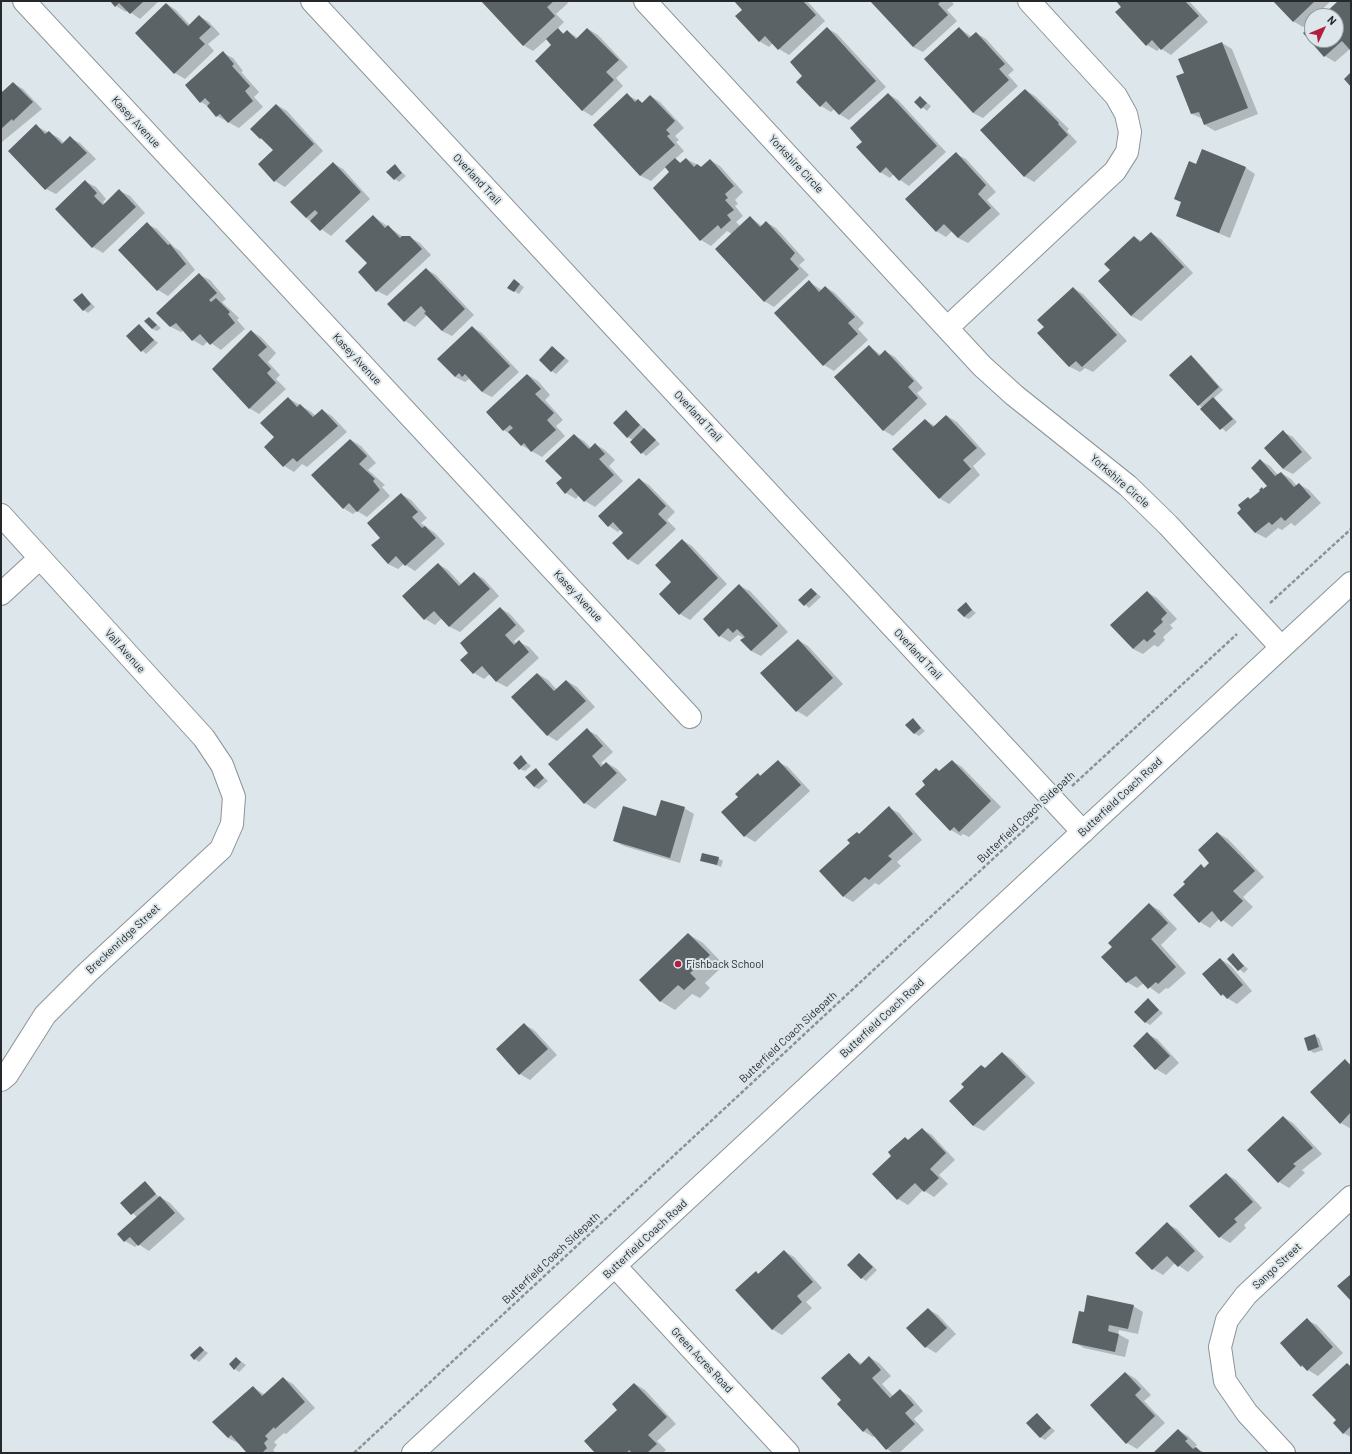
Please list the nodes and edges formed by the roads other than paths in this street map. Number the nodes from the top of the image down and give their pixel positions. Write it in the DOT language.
graph roads {
  1 [pos="24,1"];
  2 [pos="312,1"];
  3 [pos="645,1"];
  4 [pos="1029,1"];
  5 [pos="947,328"];
  6 [pos="1,515"];
  7 [pos="40,558"];
  8 [pos="1351,583"];
  9 [pos="1,594"];
  10 [pos="1281,647"];
  11 [pos="690,717"];
  12 [pos="234,797"];
  13 [pos="1083,832"];
  14 [pos="1,1080"];
  15 [pos="1351,1197"];
  16 [pos="616,1266"];
  17 [pos="413,1453"];
  18 [pos="788,1453"];
  19 [pos="1284,1453"];
  1 -- 11 [label="street, Kasey Avenue"];
  2 -- 13 [label="street, Overland Trail"];
  3 -- 5 [label="street, Yorkshire Circle"];
  4 -- 5 [label="street"];
  5 -- 10 [label="street, Yorkshire Circle"];
  6 -- 7 [label="street, Vail Avenue"];
  7 -- 9 [label="street"];
  7 -- 12 [label="street, Vail Avenue"];
  8 -- 10 [label="street, Butterfield Coach Road"];
  10 -- 13 [label="street, Butterfield Coach Road"];
  12 -- 14 [label="street, Breckenridge Street"];
  13 -- 16 [label="street, Butterfield Coach Road"];
  15 -- 19 [label="street, Sango Street"];
  16 -- 17 [label="street, Butterfield Coach Road"];
  16 -- 18 [label="street, Green Acres Road"];
}
